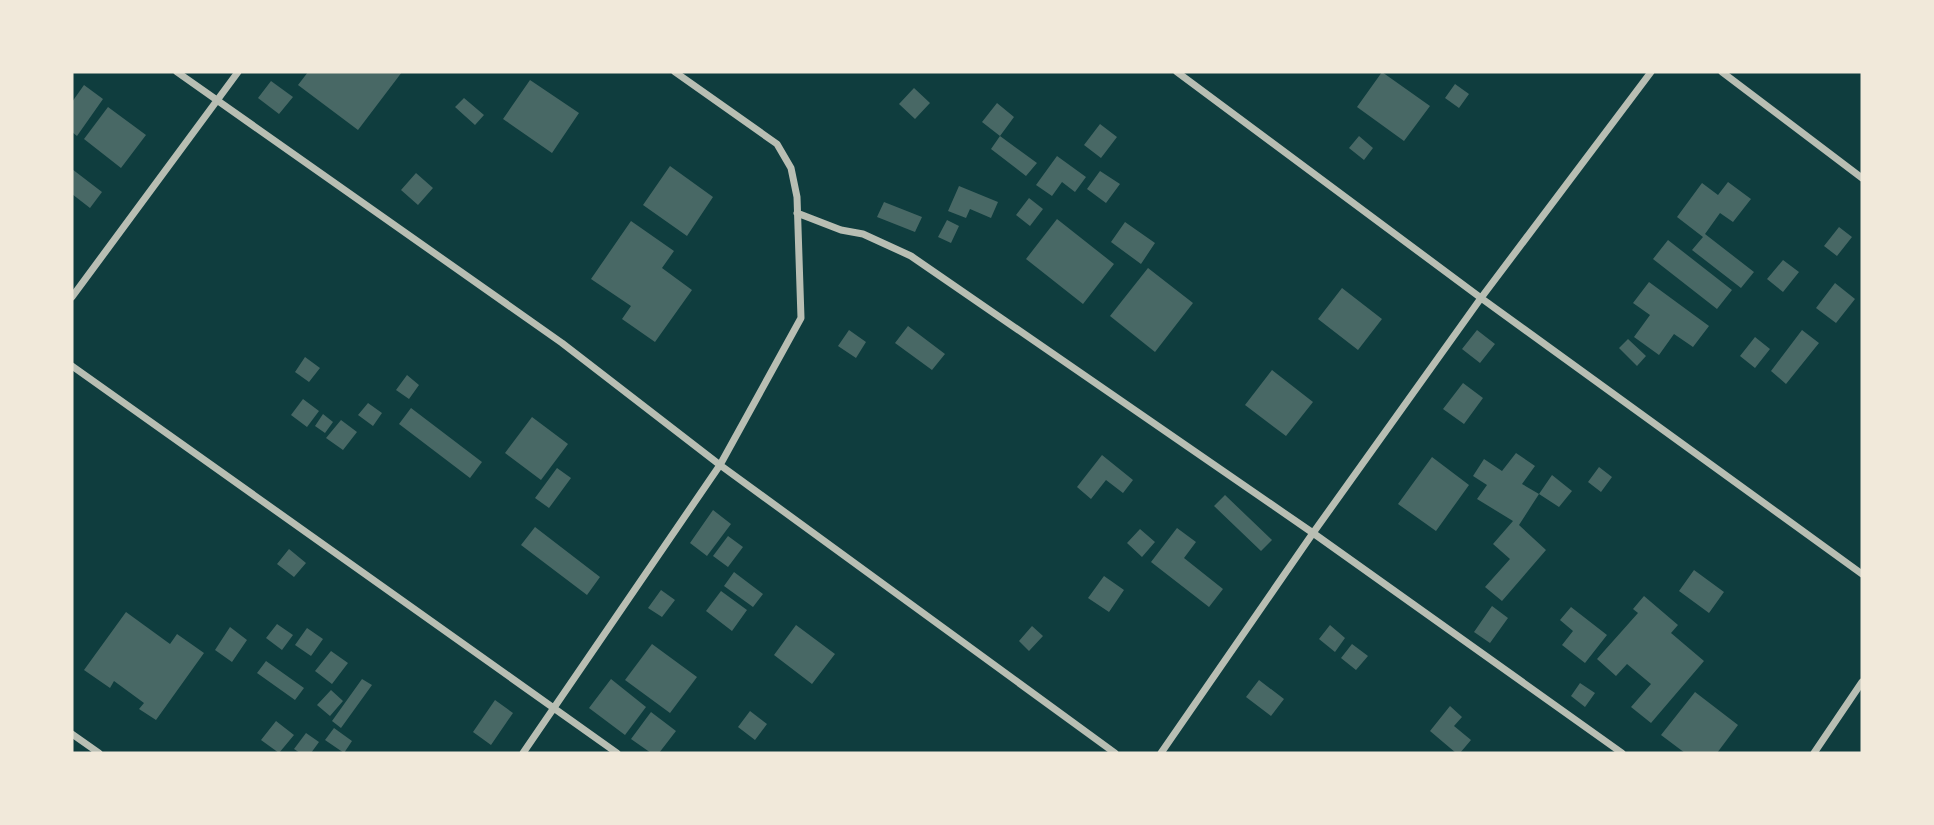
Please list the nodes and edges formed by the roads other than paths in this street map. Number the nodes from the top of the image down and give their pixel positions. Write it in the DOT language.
graph roads {
  1 [pos="177,72"];
  2 [pos="239,72"];
  3 [pos="675,72"];
  4 [pos="1177,72"];
  5 [pos="1651,72"];
  6 [pos="1722,72"];
  7 [pos="219,100"];
  8 [pos="1862,178"];
  9 [pos="797,213"];
  10 [pos="72,297"];
  11 [pos="1480,298"];
  12 [pos="72,366"];
  13 [pos="720,465"];
  14 [pos="1313,533"];
  15 [pos="1862,574"];
  16 [pos="1862,682"];
  17 [pos="553,707"];
  18 [pos="72,734"];
  19 [pos="99,753"];
  20 [pos="523,753"];
  21 [pos="617,753"];
  22 [pos="1115,753"];
  23 [pos="1161,753"];
  24 [pos="1622,753"];
  25 [pos="1814,753"];
  1 -- 7 [label="street"];
  2 -- 7 [label="street"];
  3 -- 9 [label="street"];
  4 -- 11 [label="street"];
  5 -- 11 [label="street"];
  6 -- 8 [label="street"];
  7 -- 10 [label="street"];
  7 -- 13 [label="street"];
  9 -- 13 [label="street"];
  9 -- 14 [label="street"];
  11 -- 14 [label="street"];
  11 -- 15 [label="street"];
  12 -- 17 [label="street"];
  13 -- 17 [label="street"];
  13 -- 22 [label="street"];
  14 -- 23 [label="street"];
  14 -- 24 [label="street"];
  16 -- 25 [label="street"];
  17 -- 20 [label="street"];
  17 -- 21 [label="street"];
  18 -- 19 [label="street"];
}
